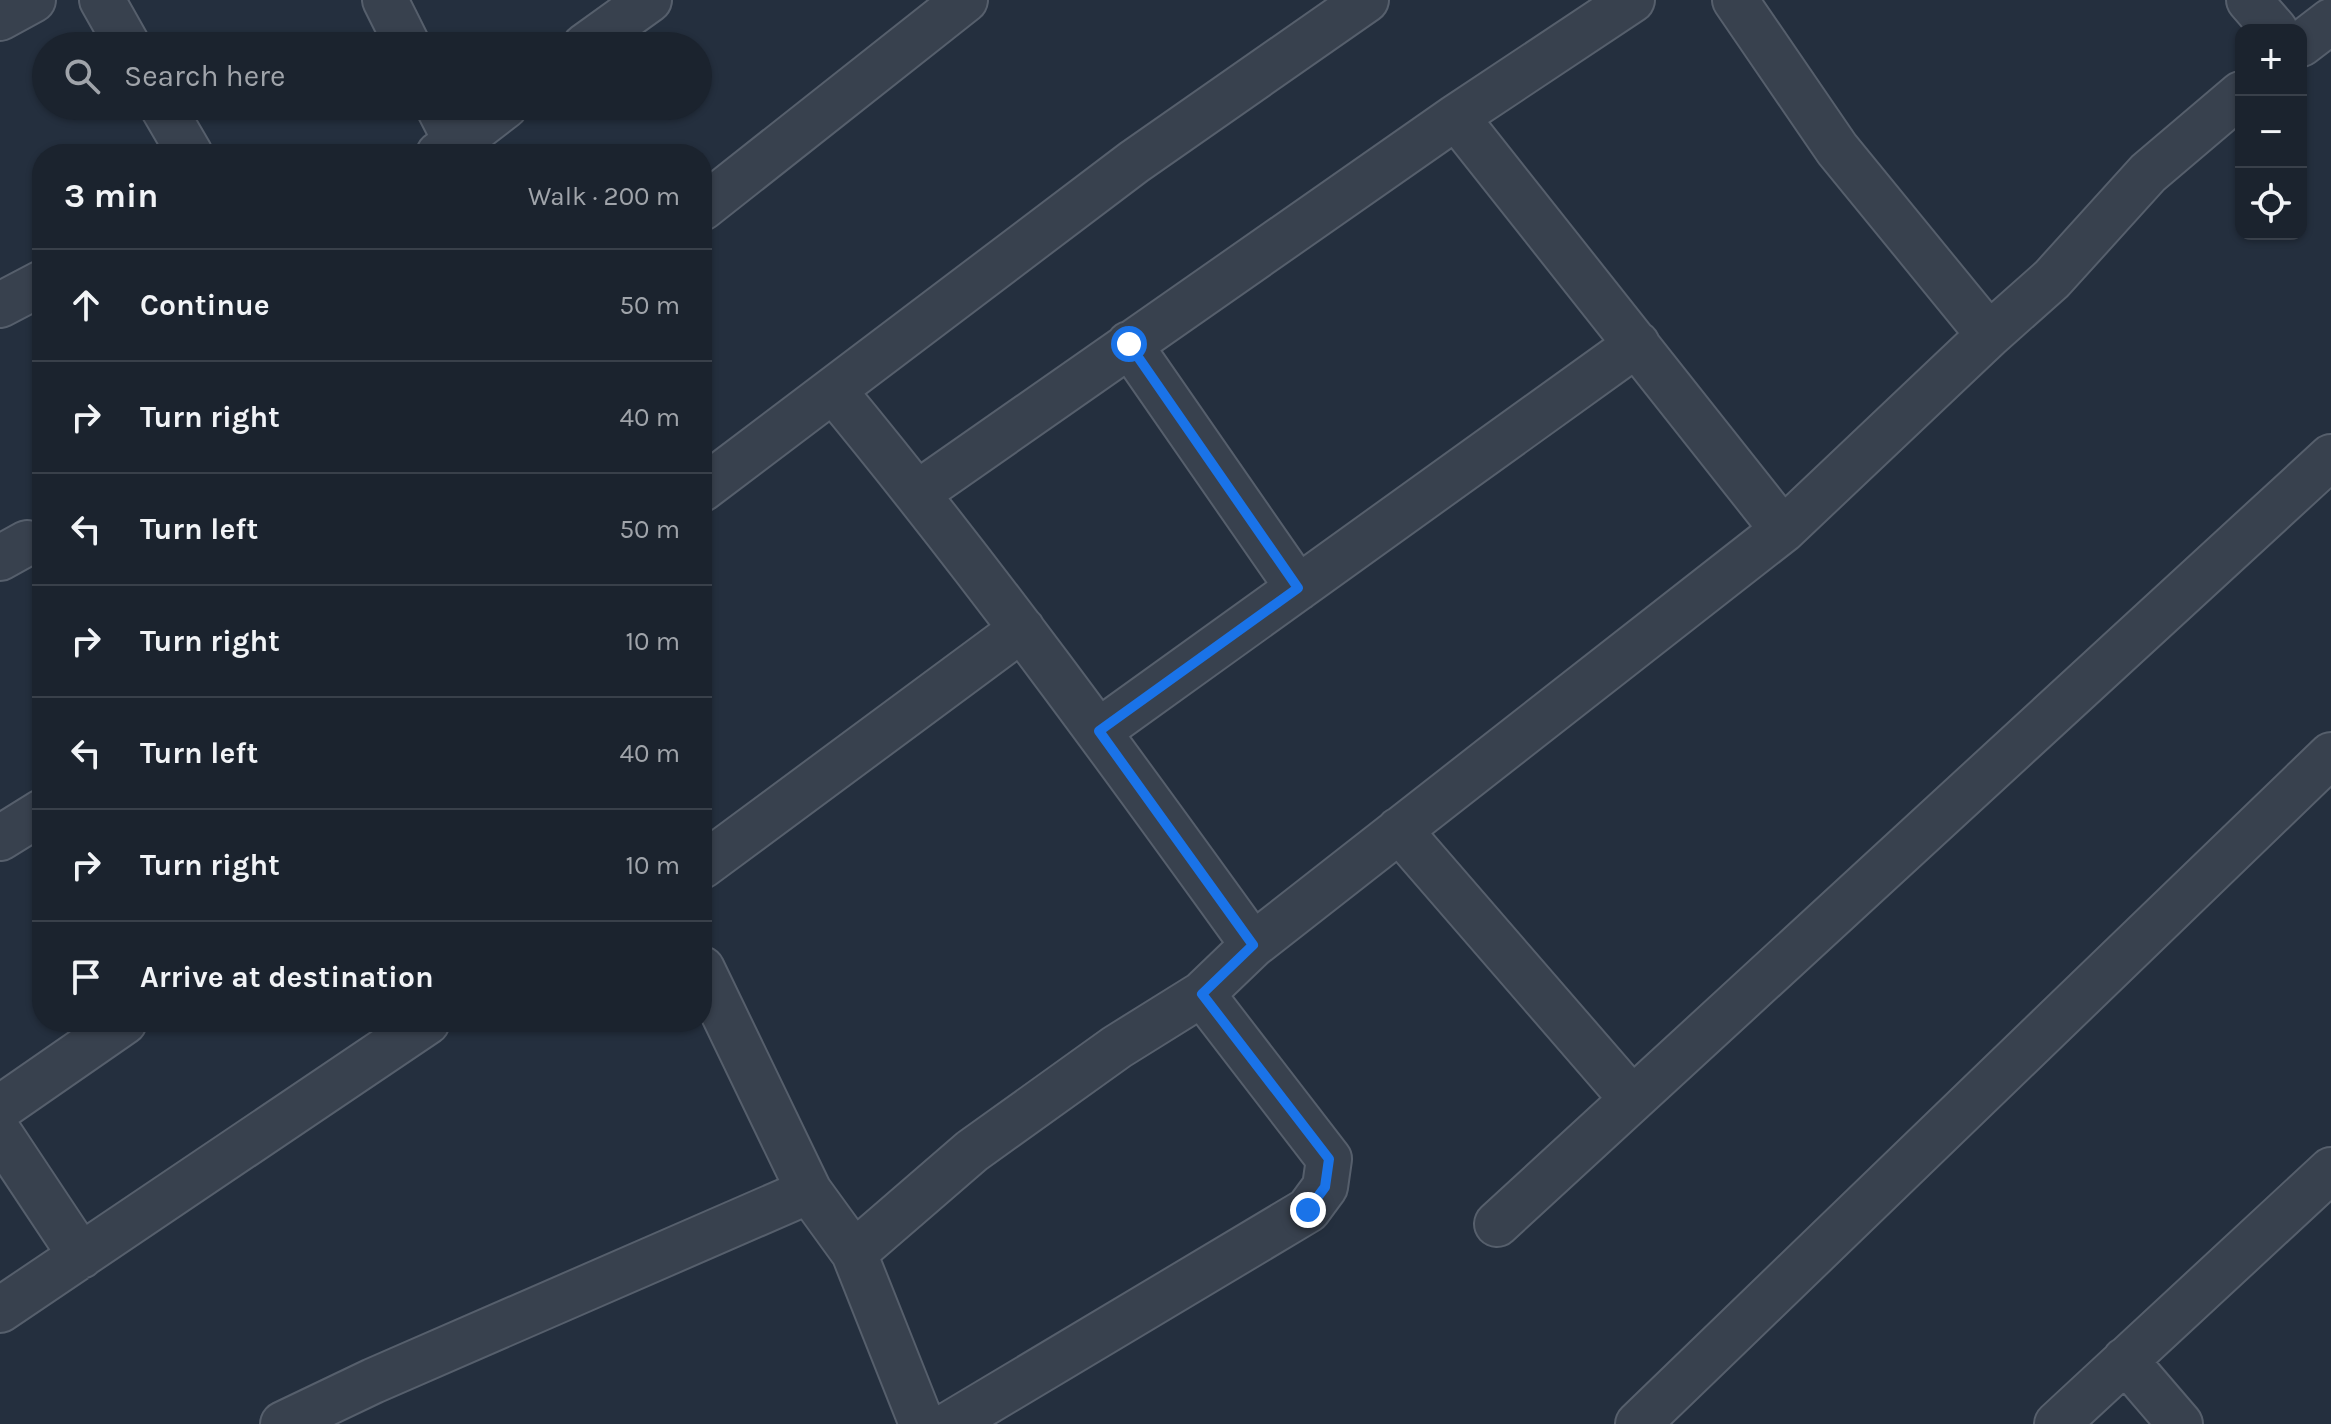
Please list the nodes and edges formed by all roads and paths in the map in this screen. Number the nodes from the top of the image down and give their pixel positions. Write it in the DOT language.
graph roads {
  1 [pos="33,0"];
  2 [pos="102,0"];
  3 [pos="385,0"];
  4 [pos="649,0"];
  5 [pos="965,0"];
  6 [pos="1366,0"];
  7 [pos="1632,0"];
  8 [pos="1735,0"];
  9 [pos="2249,0"];
  10 [pos="0,18"];
  11 [pos="2331,21"];
  12 [pos="600,24"];
  13 [pos="2270,24"];
  14 [pos="120,32"];
  15 [pos="401,32"];
  16 [pos="2307,39"];
  17 [pos="2239,96"];
  18 [pos="1456,117"];
  19 [pos="170,120"];
  20 [pos="475,120"];
  21 [pos="445,134"];
  22 [pos="184,144"];
  23 [pos="712,200"];
  24 [pos="32,288"];
  25 [pos="0,305"];
  26 [pos="1989,335"];
  27 [pos="1129,344"];
  28 [pos="1637,344"];
  29 [pos="833,390"];
  30 [pos="2331,457"];
  31 [pos="712,481"];
  32 [pos="918,493"];
  33 [pos="1783,530"];
  34 [pos="1298,588"];
  35 [pos="1022,629"];
  36 [pos="1099,731"];
  37 [pos="2331,755"];
  38 [pos="32,818"];
  39 [pos="1399,830"];
  40 [pos="0,838"];
  41 [pos="712,859"];
  42 [pos="1253,945"];
  43 [pos="712,990"];
  44 [pos="1202,994"];
  45 [pos="110,1032"];
  46 [pos="412,1032"];
  47 [pos="1632,1099"];
  48 [pos="0,1108"];
  49 [pos="0,1134"];
  50 [pos="2331,1170"];
  51 [pos="809,1191"];
  52 [pos="1497,1224"];
  53 [pos="854,1253"];
  54 [pos="81,1256"];
  55 [pos="0,1310"];
  56 [pos="2125,1360"];
  57 [pos="283,1424"];
  58 [pos="922,1424"];
  59 [pos="950,1424"];
  60 [pos="1638,1424"];
  61 [pos="2057,1424"];
  62 [pos="2180,1424"];
  1 -- 10 [label="street"];
  2 -- 14 [label="street"];
  3 -- 15 [label="street"];
  4 -- 12 [label="street"];
  5 -- 23 [label="street"];
  6 -- 29 [label="street"];
  7 -- 18 [label="street"];
  8 -- 26 [label="street"];
  9 -- 13 [label="street"];
  11 -- 16 [label="street"];
  17 -- 26 [label="street"];
  18 -- 27 [label="street"];
  18 -- 28 [label="street"];
  19 -- 22 [label="street"];
  20 -- 21 [label="street"];
  24 -- 25 [label="street"];
  26 -- 33 [label="street"];
  27 -- 32 [label="street"];
  27 -- 34 [label="street"];
  28 -- 33 [label="street"];
  28 -- 34 [label="street"];
  29 -- 31 [label="street"];
  29 -- 32 [label="street"];
  30 -- 47 [label="street"];
  32 -- 35 [label="street"];
  33 -- 39 [label="street"];
  34 -- 36 [label="street"];
  35 -- 36 [label="street"];
  35 -- 41 [label="street"];
  36 -- 42 [label="street"];
  37 -- 60 [label="street"];
  38 -- 40 [label="street"];
  39 -- 42 [label="street"];
  39 -- 47 [label="street"];
  42 -- 44 [label="street"];
  43 -- 51 [label="street"];
  44 -- 53 [label="street"];
  44 -- 59 [label="street"];
  45 -- 48 [label="street"];
  46 -- 54 [label="street"];
  47 -- 52 [label="street"];
  49 -- 54 [label="street"];
  50 -- 56 [label="street"];
  51 -- 53 [label="street"];
  51 -- 57 [label="street"];
  53 -- 58 [label="street"];
  54 -- 55 [label="street"];
  56 -- 61 [label="street"];
  56 -- 62 [label="street"];
}
